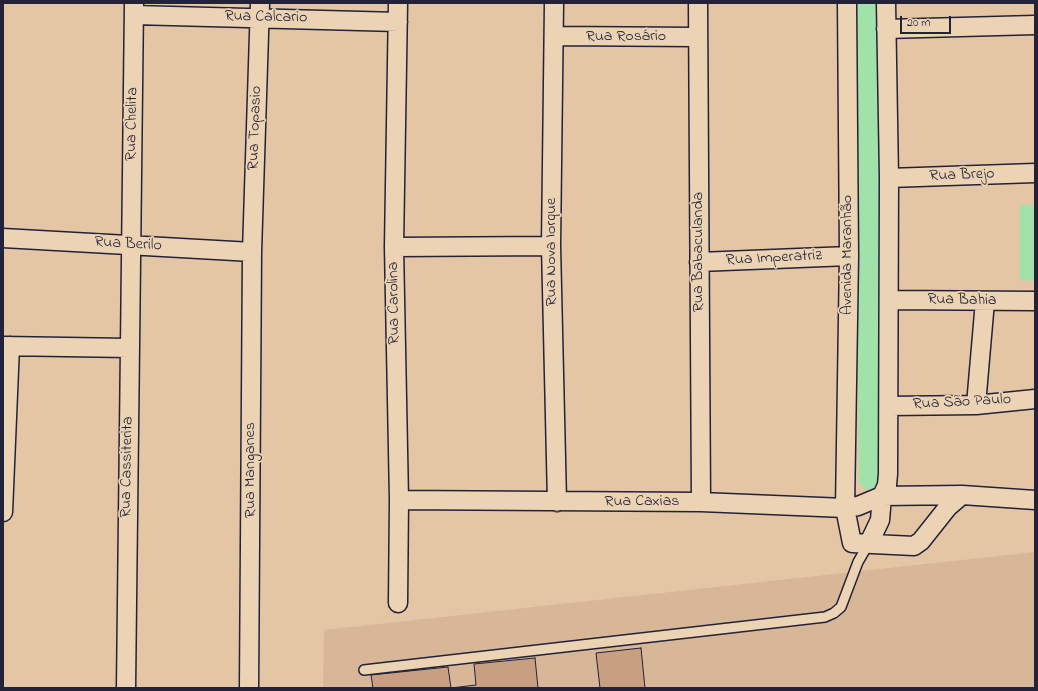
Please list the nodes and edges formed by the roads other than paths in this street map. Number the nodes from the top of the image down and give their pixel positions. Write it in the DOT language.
graph roads {
  1 [pos="398,3"];
  2 [pos="554,3"];
  3 [pos="698,3"];
  4 [pos="848,3"];
  5 [pos="886,3"];
  6 [pos="134,9"];
  7 [pos="260,10"];
  8 [pos="398,22"];
  9 [pos="1035,25"];
  10 [pos="886,29"];
  11 [pos="554,36"];
  12 [pos="697,37"];
  13 [pos="1035,173"];
  14 [pos="889,178"];
  15 [pos="3,238"];
  16 [pos="132,246"];
  17 [pos="550,246"];
  18 [pos="394,247"];
  19 [pos="252,252"];
  20 [pos="849,256"];
  21 [pos="699,262"];
  22 [pos="889,300"];
  23 [pos="985,301"];
  24 [pos="1035,301"];
  25 [pos="7,346"];
  26 [pos="129,348"];
  27 [pos="1035,399"];
  28 [pos="976,405"];
  29 [pos="889,406"];
  30 [pos="962,495"];
  31 [pos="882,496"];
  32 [pos="399,500"];
  33 [pos="1035,500"];
  34 [pos="557,502"];
  35 [pos="701,502"];
  36 [pos="845,508"];
  37 [pos="3,512"];
  38 [pos="861,543"];
  39 [pos="858,562"];
  40 [pos="398,603"];
  41 [pos="364,670"];
  42 [pos="126,688"];
  43 [pos="249,688"];
  1 -- 8 [label="street, Rua Carolina"];
  2 -- 11 [label="street, Rua Nova Iorque"];
  3 -- 12 [label="street, Rua Babaculanda"];
  4 -- 20 [label="street, Avenida Maranhão"];
  5 -- 10 [label="street"];
  6 -- 7 [label="street, Rua Calcario"];
  6 -- 16 [label="street, Rua Chelita"];
  7 -- 8 [label="street, Rua Calcario"];
  7 -- 19 [label="street, Rua Topasio"];
  8 -- 18 [label="street, Rua Carolina"];
  9 -- 10 [label="street"];
  10 -- 14 [label="street"];
  11 -- 12 [label="street, Rua Rosário"];
  11 -- 17 [label="street, Rua Nova Iorque"];
  12 -- 21 [label="street, Rua Babaculanda"];
  13 -- 14 [label="street, Rua Brejo"];
  14 -- 22 [label="street"];
  15 -- 16 [label="street, Rua Berilo"];
  16 -- 19 [label="street, Rua Berilo"];
  16 -- 26 [label="street, Rua Cassiterita"];
  17 -- 18 [label="street"];
  17 -- 34 [label="street, Rua Nova Iorque"];
  18 -- 32 [label="street, Rua Carolina"];
  19 -- 43 [label="street, Rua Manganes"];
  20 -- 21 [label="street, Rua Imperatriz"];
  20 -- 36 [label="street, Avenida Maranhão"];
  21 -- 35 [label="street, Rua Babaculanda"];
  22 -- 23 [label="street, Rua Bahia"];
  22 -- 29 [label="street"];
  23 -- 24 [label="street, Rua Bahia"];
  23 -- 28 [label="street"];
  25 -- 26 [label="street"];
  25 -- 37 [label="street"];
  26 -- 42 [label="street, Rua Cassiterita"];
  27 -- 28 [label="street, Rua São Paulo"];
  28 -- 29 [label="street, Rua São Paulo"];
  29 -- 31 [label="street"];
  30 -- 31 [label="street"];
  30 -- 33 [label="street"];
  30 -- 38 [label="street"];
  31 -- 36 [label="street, Rua Caxias"];
  31 -- 38 [label="street"];
  32 -- 34 [label="street, Rua Caxias"];
  32 -- 40 [label="street, Rua Carolina"];
  34 -- 35 [label="street, Rua Caxias"];
  35 -- 36 [label="street, Rua Caxias"];
  36 -- 38 [label="street, Avenida Maranhão"];
  38 -- 39 [label="lane"];
  38 -- 39 [label="lane"];
  39 -- 41 [label="lane"];
}
